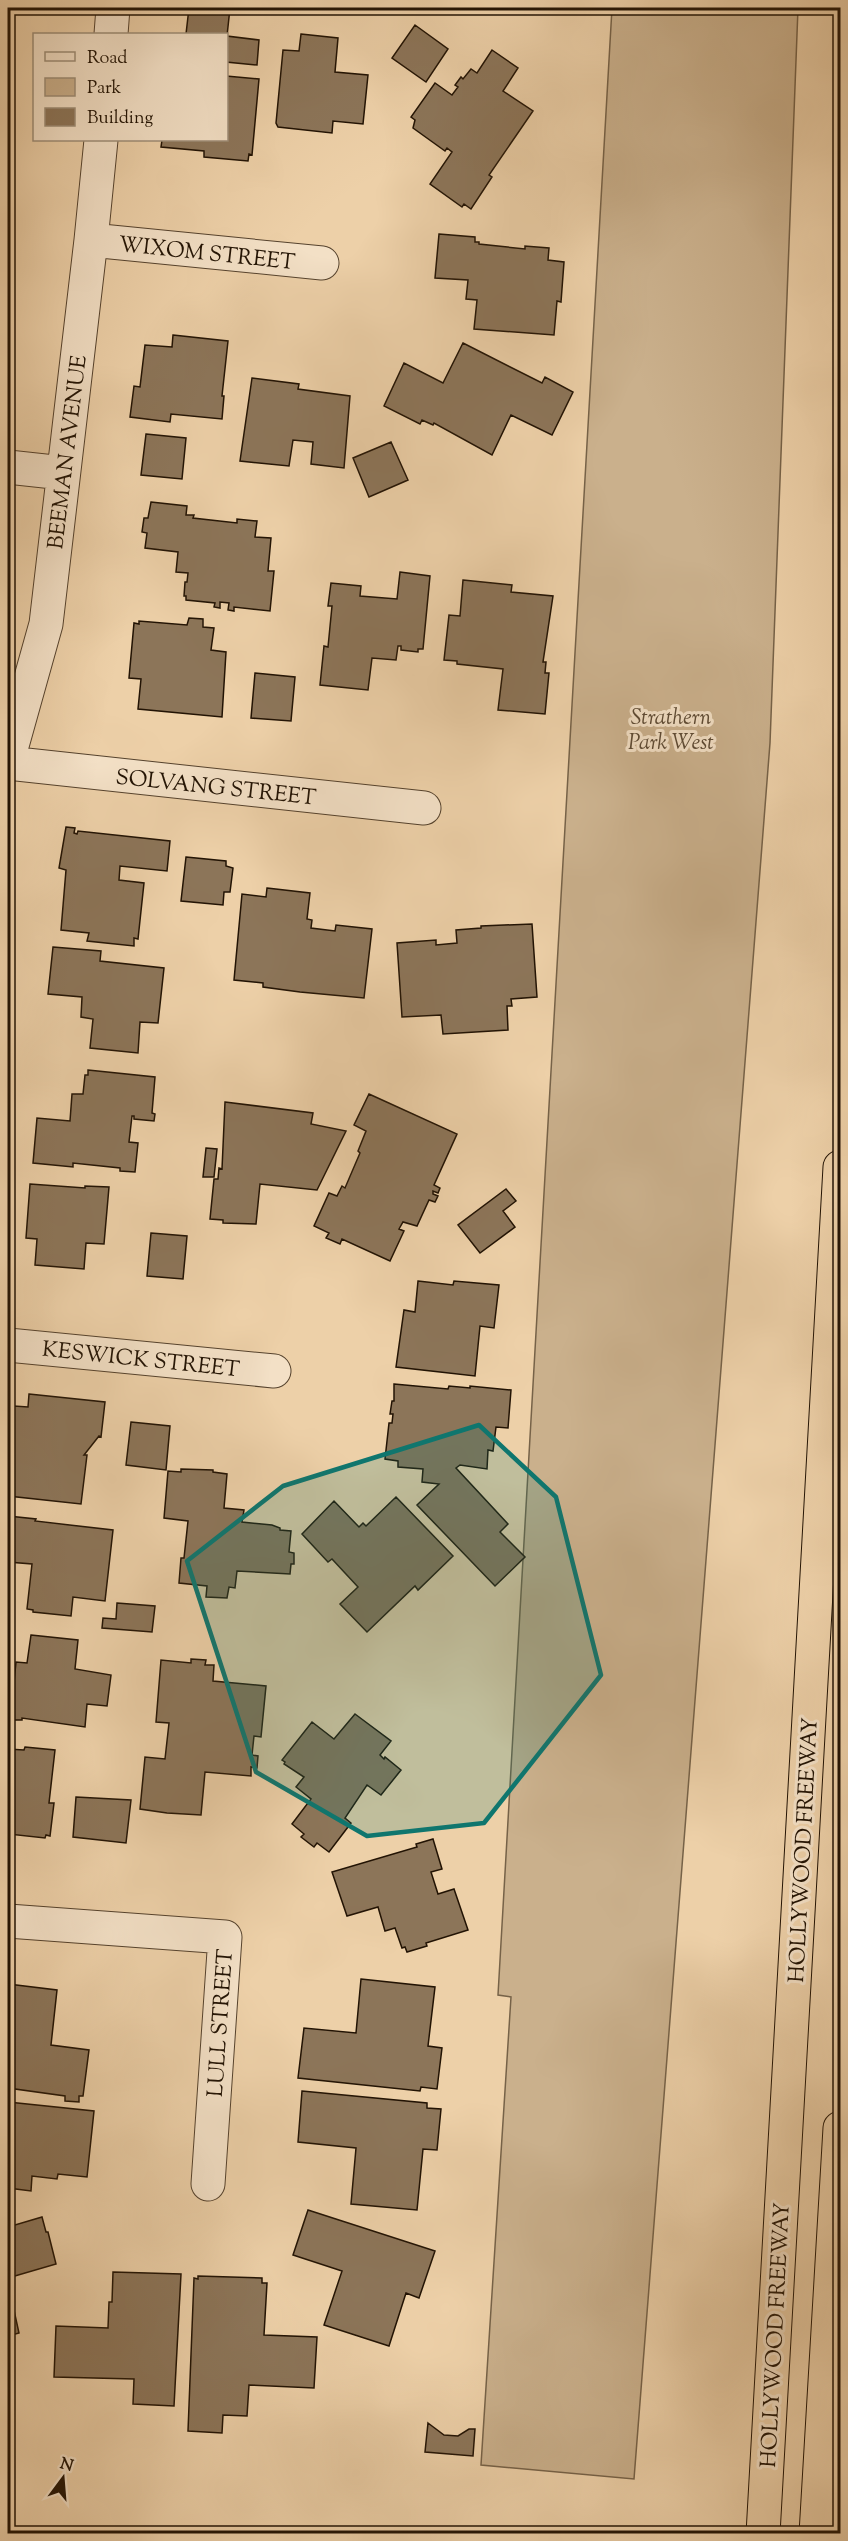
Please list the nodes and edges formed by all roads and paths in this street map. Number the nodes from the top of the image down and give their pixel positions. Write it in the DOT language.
graph roads {
  1 [pos="113,8"];
  2 [pos="111,33"];
  3 [pos="101,141"];
  4 [pos="91,240"];
  5 [pos="322,263"];
  6 [pos="8,467"];
  7 [pos="63,473"];
  8 [pos="8,762"];
  9 [pos="424,808"];
  10 [pos="840,1167"];
  11 [pos="8,1345"];
  12 [pos="274,1371"];
  13 [pos="8,1921"];
  14 [pos="840,2128"];
  15 [pos="208,2184"];
  16 [pos="763,2534"];
  17 [pos="816,2534"];
  1 -- 2 [label="street"];
  3 -- 4 [label="street, BEEMAN AVENUE"];
  4 -- 5 [label="street, WIXOM STREET"];
  4 -- 7 [label="street, BEEMAN AVENUE"];
  6 -- 7 [label="street"];
  7 -- 8 [label="street, BEEMAN AVENUE"];
  8 -- 9 [label="street, SOLVANG STREET"];
  10 -- 16 [label="highway, HOLLYWOOD FREEWAY"];
  11 -- 12 [label="street, KESWICK STREET"];
  13 -- 15 [label="street, LULL STREET"];
  14 -- 17 [label="highway"];
}
